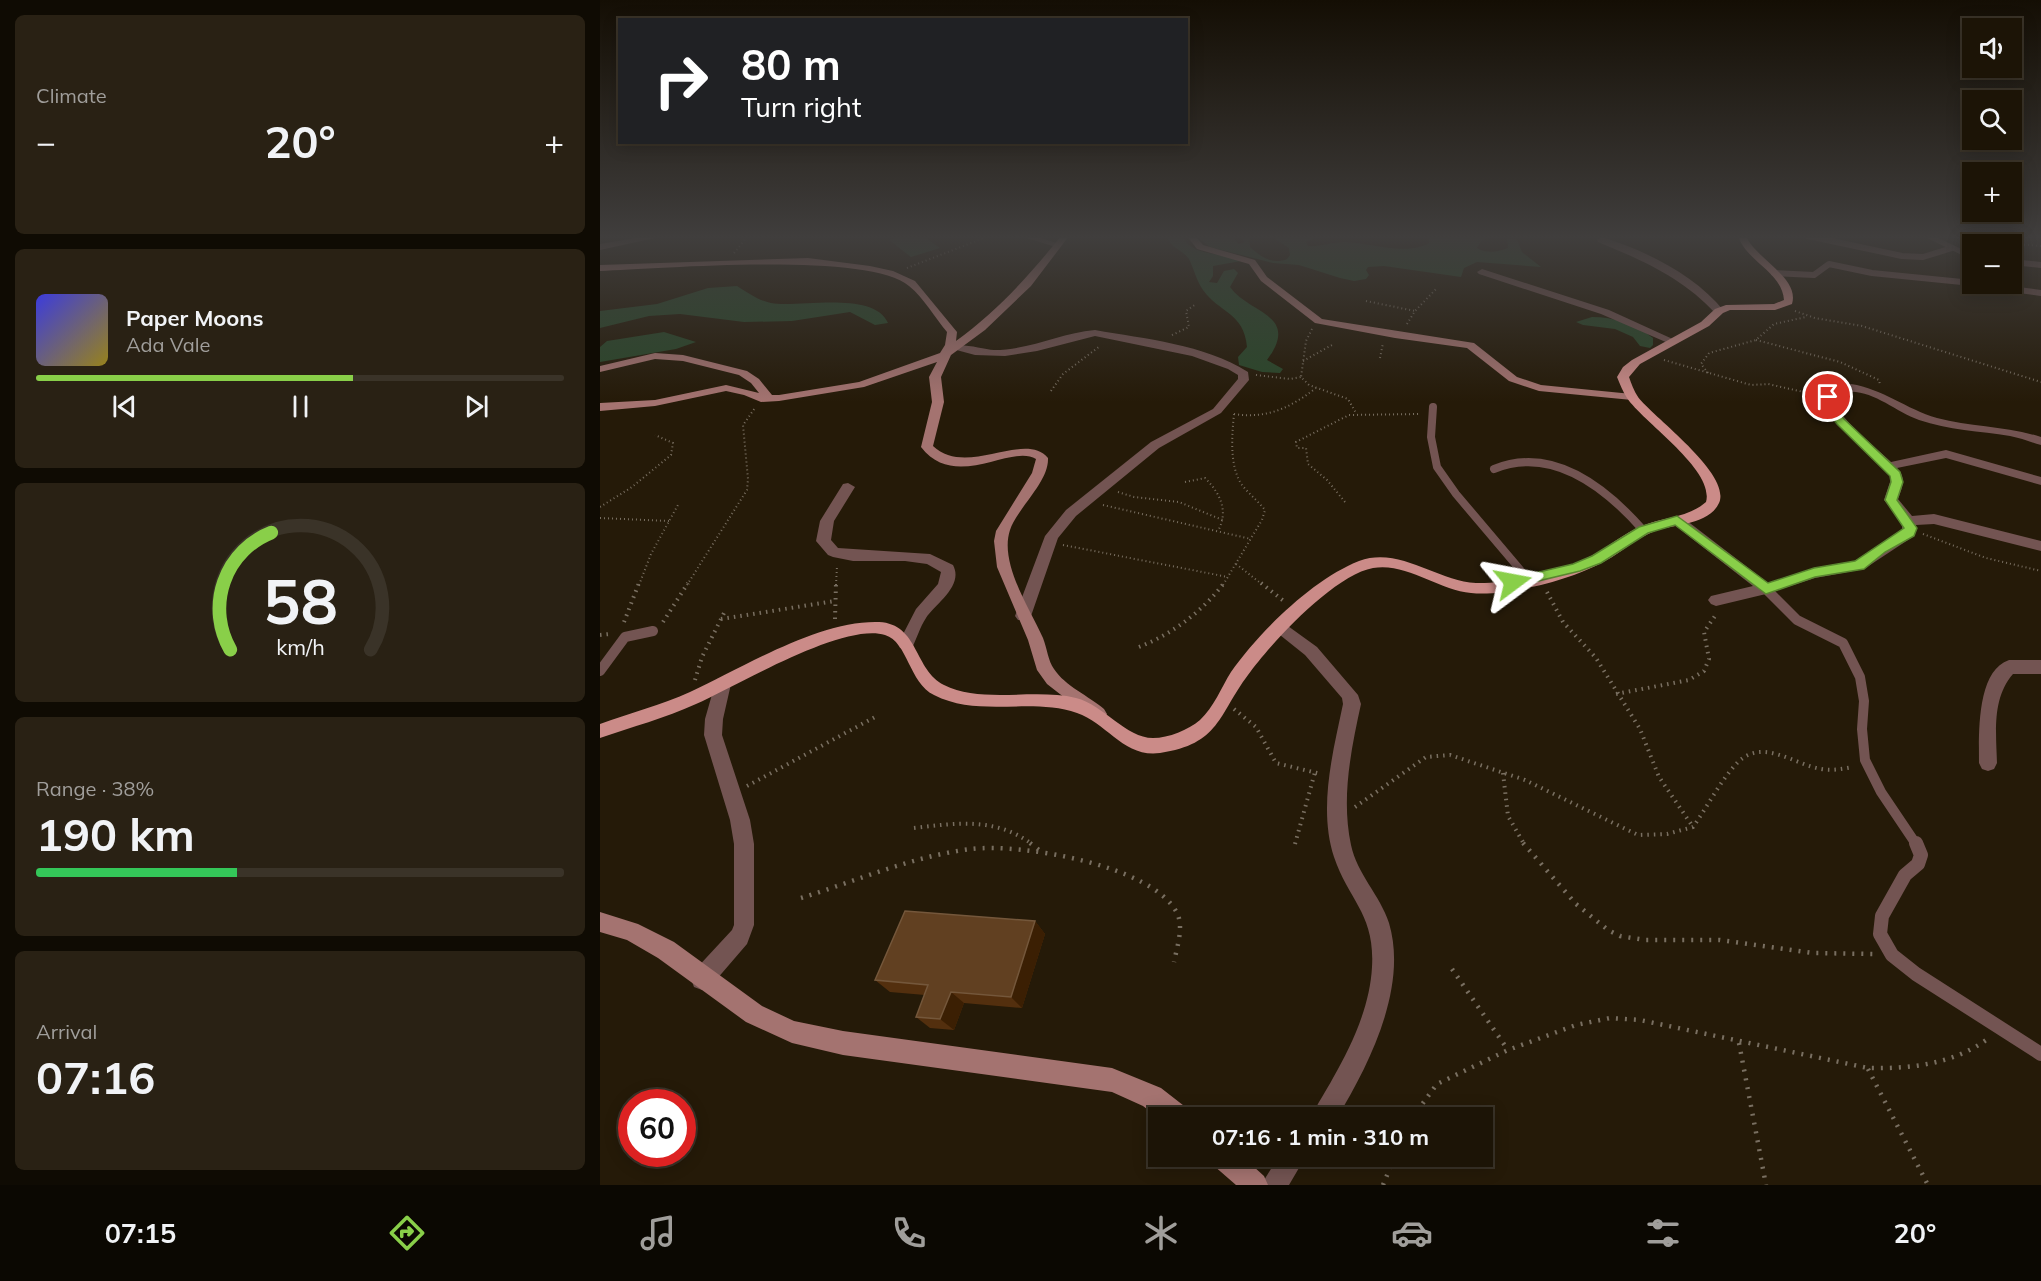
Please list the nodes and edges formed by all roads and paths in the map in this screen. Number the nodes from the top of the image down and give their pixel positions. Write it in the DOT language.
graph roads {
  1 [pos="918,291"];
  2 [pos="1020,291"];
  3 [pos="1280,291"];
  4 [pos="1434,291"];
  5 [pos="1541,291"];
  6 [pos="1699,291"];
  7 [pos="1787,291"];
  8 [pos="1366,301"];
  9 [pos="1196,304"];
  10 [pos="1784,306"];
  11 [pos="1719,310"];
  12 [pos="1415,311"];
  13 [pos="1807,316"];
  14 [pos="1319,321"];
  15 [pos="1110,336"];
  16 [pos="1401,336"];
  17 [pos="1756,340"];
  18 [pos="1672,341"];
  19 [pos="1332,345"];
  20 [pos="1156,346"];
  21 [pos="949,352"];
  22 [pos="1649,355"];
  23 [pos="1303,361"];
  24 [pos="600,369"];
  25 [pos="1244,374"];
  26 [pos="1710,374"];
  27 [pos="1301,377"];
  28 [pos="2041,382"];
  29 [pos="1316,388"];
  30 [pos="1051,391"];
  31 [pos="1869,391"];
  32 [pos="1632,397"];
  33 [pos="1828,397"];
  34 [pos="769,399"];
  35 [pos="600,407"];
  36 [pos="1218,411"];
  37 [pos="1432,411"];
  38 [pos="1356,413"];
  39 [pos="1234,414"];
  40 [pos="655,435"];
  41 [pos="2041,441"];
  42 [pos="1889,466"];
  43 [pos="1494,469"];
  44 [pos="2041,481"];
  45 [pos="1185,482"];
  46 [pos="848,487"];
  47 [pos="1105,487"];
  48 [pos="1086,501"];
  49 [pos="1345,502"];
  50 [pos="679,503"];
  51 [pos="600,507"];
  52 [pos="600,518"];
  53 [pos="669,520"];
  54 [pos="1677,520"];
  55 [pos="1225,521"];
  56 [pos="1910,524"];
  57 [pos="1643,530"];
  58 [pos="1218,531"];
  59 [pos="1251,538"];
  60 [pos="1050,543"];
  61 [pos="2041,546"];
  62 [pos="838,554"];
  63 [pos="1236,564"];
  64 [pos="2041,571"];
  65 [pos="1228,578"];
  66 [pos="1534,578"];
  67 [pos="1766,589"];
  68 [pos="1722,599"];
  69 [pos="835,601"];
  70 [pos="726,609"];
  71 [pos="1298,612"];
  72 [pos="1023,616"];
  73 [pos="721,619"];
  74 [pos="1281,627"];
  75 [pos="653,631"];
  76 [pos="834,636"];
  77 [pos="619,641"];
  78 [pos="906,644"];
  79 [pos="1139,647"];
  80 [pos="2041,667"];
  81 [pos="600,671"];
  82 [pos="723,684"];
  83 [pos="1616,694"];
  84 [pos="690,699"];
  85 [pos="1222,702"];
  86 [pos="1098,714"];
  87 [pos="875,717"];
  88 [pos="600,730"];
  89 [pos="1865,760"];
  90 [pos="1988,763"];
  91 [pos="1315,772"];
  92 [pos="1503,773"];
  93 [pos="1337,777"];
  94 [pos="732,794"];
  95 [pos="1338,818"];
  96 [pos="1693,827"];
  97 [pos="914,828"];
  98 [pos="1295,845"];
  99 [pos="1039,850"];
  100 [pos="801,898"];
  101 [pos="600,922"];
  102 [pos="1892,955"];
  103 [pos="1174,962"];
  104 [pos="1452,969"];
  105 [pos="702,979"];
  106 [pos="2000,1030"];
  107 [pos="1739,1043"];
  108 [pos="1508,1050"];
  109 [pos="2041,1054"];
  110 [pos="1868,1068"];
  111 [pos="1165,1107"];
  112 [pos="1329,1107"];
  113 [pos="1420,1107"];
  114 [pos="1235,1167"];
  115 [pos="1286,1167"];
  116 [pos="1390,1167"];
  117 [pos="1255,1185"];
  118 [pos="1274,1185"];
  119 [pos="1383,1185"];
  120 [pos="1766,1185"];
  121 [pos="1928,1185"];
  1 -- 21 [label="street"];
  2 -- 21 [label="street"];
  3 -- 14 [label="street"];
  4 -- 12 [label="path"];
  5 -- 18 [label="street"];
  6 -- 11 [label="street"];
  7 -- 10 [label="main road"];
  8 -- 12 [label="path"];
  9 -- 20 [label="path"];
  10 -- 11 [label="main road"];
  10 -- 13 [label="path"];
  11 -- 18 [label="main road"];
  12 -- 16 [label="path"];
  13 -- 17 [label="path"];
  13 -- 28 [label="path"];
  14 -- 16 [label="street"];
  14 -- 23 [label="path"];
  15 -- 20 [label="street"];
  15 -- 21 [label="street"];
  15 -- 30 [label="path"];
  16 -- 32 [label="street"];
  17 -- 26 [label="path"];
  17 -- 31 [label="path"];
  18 -- 22 [label="main road"];
  19 -- 23 [label="path"];
  20 -- 25 [label="street"];
  21 -- 34 [label="street"];
  21 -- 72 [label="street"];
  22 -- 26 [label="path"];
  22 -- 32 [label="main road"];
  23 -- 27 [label="path"];
  24 -- 34 [label="street"];
  25 -- 27 [label="path"];
  25 -- 36 [label="street"];
  26 -- 33 [label="path"];
  27 -- 29 [label="path"];
  29 -- 38 [label="path"];
  29 -- 39 [label="path"];
  31 -- 33 [label="street"];
  31 -- 41 [label="street"];
  32 -- 54 [label="main road"];
  33 -- 42 [label="street"];
  34 -- 35 [label="street"];
  34 -- 75 [label="path"];
  36 -- 39 [label="path"];
  36 -- 47 [label="street"];
  37 -- 38 [label="path"];
  37 -- 66 [label="lane"];
  38 -- 49 [label="path"];
  39 -- 59 [label="path"];
  40 -- 51 [label="path"];
  42 -- 44 [label="street"];
  42 -- 56 [label="street"];
  43 -- 57 [label="lane"];
  45 -- 55 [label="path"];
  46 -- 62 [label="street"];
  47 -- 48 [label="street"];
  47 -- 55 [label="path"];
  48 -- 58 [label="path"];
  48 -- 60 [label="street"];
  50 -- 53 [label="path"];
  52 -- 53 [label="path"];
  53 -- 77 [label="path"];
  54 -- 57 [label="main road"];
  54 -- 67 [label="street"];
  55 -- 58 [label="path"];
  56 -- 61 [label="street"];
  56 -- 64 [label="path"];
  56 -- 67 [label="street"];
  57 -- 66 [label="main road"];
  58 -- 59 [label="path"];
  59 -- 63 [label="path"];
  60 -- 65 [label="path"];
  60 -- 72 [label="street"];
  62 -- 69 [label="path"];
  62 -- 78 [label="street"];
  63 -- 65 [label="path"];
  63 -- 71 [label="path"];
  65 -- 79 [label="path"];
  66 -- 71 [label="main road"];
  66 -- 83 [label="path"];
  67 -- 68 [label="street"];
  67 -- 89 [label="lane"];
  68 -- 83 [label="path"];
  69 -- 73 [label="path"];
  69 -- 76 [label="path"];
  70 -- 73 [label="path"];
  71 -- 74 [label="main road"];
  72 -- 86 [label="street"];
  73 -- 84 [label="path"];
  74 -- 85 [label="main road"];
  74 -- 93 [label="street"];
  75 -- 77 [label="lane"];
  76 -- 78 [label="main road"];
  76 -- 82 [label="main road"];
  77 -- 81 [label="lane"];
  78 -- 86 [label="main road"];
  80 -- 90 [label="street"];
  82 -- 84 [label="main road"];
  82 -- 94 [label="street"];
  83 -- 96 [label="path"];
  84 -- 88 [label="main road"];
  85 -- 86 [label="main road"];
  85 -- 91 [label="path"];
  87 -- 94 [label="path"];
  89 -- 96 [label="path"];
  89 -- 102 [label="lane"];
  91 -- 93 [label="path"];
  91 -- 98 [label="path"];
  92 -- 95 [label="path"];
  92 -- 96 [label="path"];
  92 -- 102 [label="path"];
  93 -- 95 [label="street"];
  94 -- 105 [label="street"];
  95 -- 112 [label="street"];
  97 -- 99 [label="path"];
  99 -- 100 [label="path"];
  99 -- 103 [label="path"];
  101 -- 105 [label="street"];
  102 -- 106 [label="lane"];
  104 -- 108 [label="path"];
  105 -- 111 [label="street"];
  106 -- 109 [label="lane"];
  106 -- 110 [label="path"];
  107 -- 108 [label="path"];
  107 -- 110 [label="path"];
  107 -- 120 [label="path"];
  108 -- 113 [label="path"];
  110 -- 121 [label="path"];
  114 -- 117 [label="street"];
  115 -- 118 [label="street"];
  116 -- 119 [label="path"];
}
